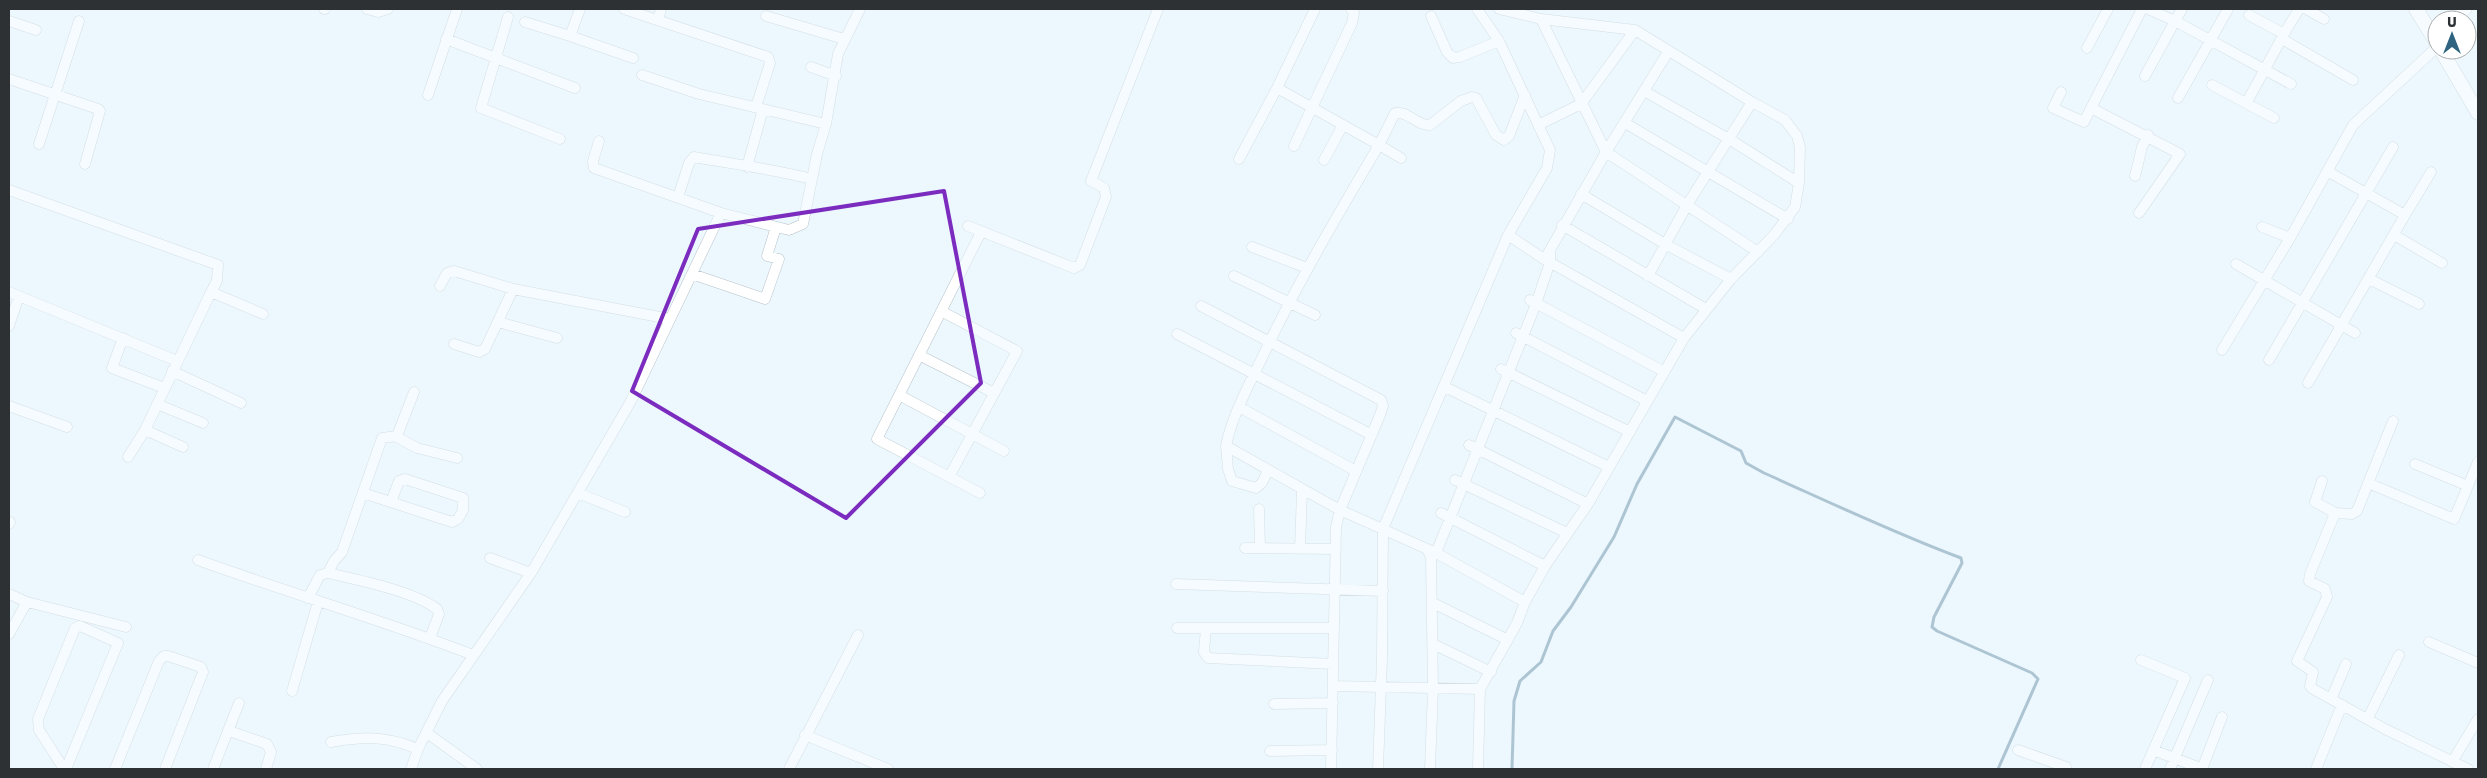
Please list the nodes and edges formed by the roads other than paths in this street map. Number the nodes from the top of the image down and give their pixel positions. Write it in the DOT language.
graph roads {
  1 [pos="367,9"];
  2 [pos="388,9"];
  3 [pos="456,9"];
  4 [pos="580,9"];
  5 [pos="624,9"];
  6 [pos="661,9"];
  7 [pos="860,9"];
  8 [pos="1158,9"];
  9 [pos="1315,9"];
  10 [pos="1351,9"];
  11 [pos="1477,9"];
  12 [pos="1499,9"];
  13 [pos="2108,9"];
  14 [pos="2142,9"];
  15 [pos="2148,9"];
  16 [pos="2182,9"];
  17 [pos="2228,9"];
  18 [pos="2299,9"];
  19 [pos="2306,9"];
  20 [pos="2416,9"];
  21 [pos="2249,15"];
  22 [pos="766,16"];
  23 [pos="1431,16"];
  24 [pos="508,17"];
  25 [pos="1541,19"];
  26 [pos="2324,19"];
  27 [pos="658,20"];
  28 [pos="9,21"];
  29 [pos="79,21"];
  30 [pos="2175,21"];
  31 [pos="525,22"];
  32 [pos="2427,23"];
  33 [pos="36,30"];
  34 [pos="1635,30"];
  35 [pos="570,36"];
  36 [pos="2283,37"];
  37 [pos="446,39"];
  38 [pos="844,39"];
  39 [pos="2211,40"];
  40 [pos="1499,41"];
  41 [pos="2087,48"];
  42 [pos="1668,52"];
  43 [pos="2427,56"];
  44 [pos="633,58"];
  45 [pos="495,59"];
  46 [pos="2447,60"];
  47 [pos="812,67"];
  48 [pos="2265,69"];
  49 [pos="642,75"];
  50 [pos="836,76"];
  51 [pos="2145,76"];
  52 [pos="9,79"];
  53 [pos="2353,80"];
  54 [pos="2212,84"];
  55 [pos="2291,84"];
  56 [pos="575,88"];
  57 [pos="1277,88"];
  58 [pos="1644,91"];
  59 [pos="2061,92"];
  60 [pos="53,94"];
  61 [pos="428,95"];
  62 [pos="1525,95"];
  63 [pos="2178,98"];
  64 [pos="1752,102"];
  65 [pos="2247,102"];
  66 [pos="1581,104"];
  67 [pos="759,108"];
  68 [pos="1312,108"];
  69 [pos="2092,108"];
  70 [pos="2478,113"];
  71 [pos="2274,118"];
  72 [pos="1625,122"];
  73 [pos="826,124"];
  74 [pos="1343,125"];
  75 [pos="1538,125"];
  76 [pos="2148,136"];
  77 [pos="1729,139"];
  78 [pos="560,140"];
  79 [pos="599,141"];
  80 [pos="38,144"];
  81 [pos="1379,145"];
  82 [pos="1294,146"];
  83 [pos="2393,147"];
  84 [pos="1606,152"];
  85 [pos="1400,158"];
  86 [pos="1238,159"];
  87 [pos="1324,160"];
  88 [pos="85,164"];
  89 [pos="747,167"];
  90 [pos="1708,171"];
  91 [pos="2327,171"];
  92 [pos="2431,172"];
  93 [pos="2135,176"];
  94 [pos="812,178"];
  95 [pos="1800,183"];
  96 [pos="9,190"];
  97 [pos="2367,192"];
  98 [pos="1581,194"];
  99 [pos="678,197"];
  100 [pos="1687,205"];
  101 [pos="721,213"];
  102 [pos="2139,213"];
  103 [pos="2406,215"];
  104 [pos="1788,219"];
  105 [pos="1562,225"];
  106 [pos="968,226"];
  107 [pos="776,227"];
  108 [pos="2262,227"];
  109 [pos="981,232"];
  110 [pos="1508,235"];
  111 [pos="2394,235"];
  112 [pos="2290,238"];
  113 [pos="1664,244"];
  114 [pos="1252,247"];
  115 [pos="1758,252"];
  116 [pos="1548,258"];
  117 [pos="2442,263"];
  118 [pos="2236,264"];
  119 [pos="1308,268"];
  120 [pos="692,274"];
  121 [pos="1234,276"];
  122 [pos="1648,276"];
  123 [pos="1731,279"];
  124 [pos="2369,279"];
  125 [pos="2264,280"];
  126 [pos="440,286"];
  127 [pos="513,289"];
  128 [pos="9,292"];
  129 [pos="212,292"];
  130 [pos="19,296"];
  131 [pos="1533,302"];
  132 [pos="2302,302"];
  133 [pos="1290,303"];
  134 [pos="2419,304"];
  135 [pos="1201,306"];
  136 [pos="1706,309"];
  137 [pos="941,311"];
  138 [pos="263,314"];
  139 [pos="1315,315"];
  140 [pos="670,319"];
  141 [pos="498,322"];
  142 [pos="2342,325"];
  143 [pos="9,326"];
  144 [pos="2355,333"];
  145 [pos="1177,334"];
  146 [pos="1520,335"];
  147 [pos="123,338"];
  148 [pos="557,338"];
  149 [pos="1684,338"];
  150 [pos="1270,342"];
  151 [pos="454,344"];
  152 [pos="2222,350"];
  153 [pos="919,355"];
  154 [pos="2269,360"];
  155 [pos="177,361"];
  156 [pos="172,371"];
  157 [pos="1504,371"];
  158 [pos="1663,371"];
  159 [pos="1254,375"];
  160 [pos="2308,383"];
  161 [pos="1445,387"];
  162 [pos="164,388"];
  163 [pos="414,392"];
  164 [pos="994,393"];
  165 [pos="898,395"];
  166 [pos="1647,401"];
  167 [pos="241,403"];
  168 [pos="157,404"];
  169 [pos="9,406"];
  170 [pos="1238,407"];
  171 [pos="1492,411"];
  172 [pos="2393,421"];
  173 [pos="203,423"];
  174 [pos="67,427"];
  175 [pos="145,430"];
  176 [pos="1630,432"];
  177 [pos="973,434"];
  178 [pos="1372,435"];
  179 [pos="395,436"];
  180 [pos="1226,446"];
  181 [pos="183,447"];
  182 [pos="1473,447"];
  183 [pos="1004,451"];
  184 [pos="128,457"];
  185 [pos="457,458"];
  186 [pos="2478,462"];
  187 [pos="2414,464"];
  188 [pos="1609,467"];
  189 [pos="1268,470"];
  190 [pos="1356,471"];
  191 [pos="949,477"];
  192 [pos="2322,481"];
  193 [pos="1459,482"];
  194 [pos="2368,483"];
  195 [pos="2468,486"];
  196 [pos="1302,490"];
  197 [pos="363,493"];
  198 [pos="578,493"];
  199 [pos="980,493"];
  200 [pos="391,502"];
  201 [pos="1588,504"];
  202 [pos="1260,509"];
  203 [pos="1340,510"];
  204 [pos="625,512"];
  205 [pos="2335,514"];
  206 [pos="1445,515"];
  207 [pos="1384,528"];
  208 [pos="1568,533"];
  209 [pos="1245,548"];
  210 [pos="1260,548"];
  211 [pos="1300,549"];
  212 [pos="1336,549"];
  213 [pos="1431,553"];
  214 [pos="490,558"];
  215 [pos="198,560"];
  216 [pos="1544,566"];
  217 [pos="328,573"];
  218 [pos="531,573"];
  219 [pos="1176,584"];
  220 [pos="1335,590"];
  221 [pos="1383,591"];
  222 [pos="9,594"];
  223 [pos="313,600"];
  224 [pos="27,602"];
  225 [pos="1525,602"];
  226 [pos="1433,603"];
  227 [pos="126,627"];
  228 [pos="1177,628"];
  229 [pos="1206,628"];
  230 [pos="1333,628"];
  231 [pos="9,634"];
  232 [pos="858,635"];
  233 [pos="430,638"];
  234 [pos="1508,640"];
  235 [pos="2429,642"];
  236 [pos="1432,644"];
  237 [pos="474,655"];
  238 [pos="2399,655"];
  239 [pos="2141,660"];
  240 [pos="2478,663"];
  241 [pos="1333,664"];
  242 [pos="2346,664"];
  243 [pos="1491,672"];
  244 [pos="2208,680"];
  245 [pos="1333,686"];
  246 [pos="1381,688"];
  247 [pos="1432,689"];
  248 [pos="1480,689"];
  249 [pos="292,691"];
  250 [pos="2331,699"];
  251 [pos="240,703"];
  252 [pos="1333,703"];
  253 [pos="1274,704"];
  254 [pos="2342,705"];
  255 [pos="2222,716"];
  256 [pos="2368,718"];
  257 [pos="2478,718"];
  258 [pos="229,731"];
  259 [pos="427,733"];
  260 [pos="805,735"];
  261 [pos="330,742"];
  262 [pos="418,749"];
  263 [pos="1332,750"];
  264 [pos="2018,750"];
  265 [pos="2153,750"];
  266 [pos="1270,751"];
  267 [pos="2176,756"];
  268 [pos="2452,762"];
  269 [pos="65,769"];
  270 [pos="115,769"];
  271 [pos="165,769"];
  272 [pos="213,769"];
  273 [pos="266,769"];
  274 [pos="411,769"];
  275 [pos="477,769"];
  276 [pos="788,769"];
  277 [pos="888,769"];
  278 [pos="1331,769"];
  279 [pos="1378,769"];
  280 [pos="1430,769"];
  281 [pos="1478,769"];
  282 [pos="2064,769"];
  283 [pos="2145,769"];
  284 [pos="2170,769"];
  285 [pos="2202,769"];
  286 [pos="2316,769"];
  287 [pos="2468,769"];
  1 -- 2 [label="street"];
  3 -- 37 [label="street"];
  4 -- 35 [label="street"];
  5 -- 27 [label="street"];
  6 -- 27 [label="street"];
  7 -- 38 [label="street"];
  8 -- 109 [label="street"];
  9 -- 57 [label="street"];
  10 -- 68 [label="street"];
  11 -- 40 [label="street"];
  12 -- 25 [label="street"];
  13 -- 41 [label="street"];
  14 -- 69 [label="street"];
  15 -- 30 [label="street"];
  16 -- 30 [label="street"];
  17 -- 39 [label="street"];
  18 -- 36 [label="street"];
  19 -- 26 [label="street"];
  20 -- 32 [label="street"];
  21 -- 36 [label="street"];
  22 -- 38 [label="street"];
  23 -- 40 [label="street"];
  24 -- 45 [label="street"];
  25 -- 34 [label="street"];
  25 -- 66 [label="street"];
  27 -- 67 [label="street"];
  28 -- 33 [label="street"];
  29 -- 60 [label="street"];
  30 -- 39 [label="street"];
  30 -- 51 [label="street"];
  31 -- 35 [label="street"];
  34 -- 42 [label="street"];
  34 -- 66 [label="street"];
  35 -- 44 [label="street"];
  36 -- 48 [label="street"];
  36 -- 53 [label="street"];
  37 -- 45 [label="street"];
  37 -- 61 [label="street"];
  38 -- 50 [label="street"];
  39 -- 48 [label="street"];
  39 -- 63 [label="street"];
  40 -- 62 [label="street"];
  42 -- 58 [label="street"];
  42 -- 64 [label="street"];
  43 -- 91 [label="street"];
  45 -- 56 [label="street"];
  45 -- 78 [label="street"];
  46 -- 70 [label="street"];
  47 -- 50 [label="street"];
  48 -- 55 [label="street"];
  48 -- 65 [label="street"];
  49 -- 67 [label="street"];
  50 -- 73 [label="street"];
  52 -- 60 [label="street"];
  54 -- 65 [label="street"];
  57 -- 68 [label="street"];
  57 -- 86 [label="street"];
  58 -- 72 [label="street"];
  58 -- 77 [label="street"];
  59 -- 69 [label="street"];
  60 -- 80 [label="street"];
  60 -- 88 [label="street"];
  62 -- 75 [label="street"];
  62 -- 81 [label="street"];
  64 -- 77 [label="street"];
  64 -- 95 [label="street"];
  65 -- 71 [label="street"];
  66 -- 75 [label="street"];
  66 -- 84 [label="street"];
  67 -- 73 [label="street"];
  67 -- 89 [label="street"];
  68 -- 74 [label="street"];
  68 -- 82 [label="street"];
  69 -- 76 [label="street"];
  72 -- 84 [label="street"];
  72 -- 90 [label="street"];
  73 -- 94 [label="street"];
  74 -- 81 [label="street"];
  74 -- 87 [label="street"];
  75 -- 110 [label="street"];
  76 -- 93 [label="street"];
  76 -- 102 [label="street"];
  77 -- 90 [label="street"];
  77 -- 95 [label="street"];
  79 -- 99 [label="street"];
  81 -- 85 [label="street"];
  81 -- 119 [label="street"];
  83 -- 97 [label="street"];
  84 -- 98 [label="street"];
  84 -- 100 [label="street"];
  89 -- 94 [label="street"];
  89 -- 99 [label="street"];
  90 -- 100 [label="street"];
  90 -- 104 [label="street"];
  91 -- 97 [label="street"];
  91 -- 112 [label="street"];
  92 -- 103 [label="street"];
  94 -- 107 [label="street"];
  95 -- 104 [label="street"];
  96 -- 129 [label="street"];
  97 -- 103 [label="street"];
  97 -- 132 [label="street"];
  98 -- 105 [label="street"];
  98 -- 113 [label="street"];
  99 -- 101 [label="street"];
  100 -- 113 [label="street"];
  100 -- 115 [label="street"];
  101 -- 107 [label="street"];
  101 -- 120 [label="street"];
  103 -- 111 [label="street"];
  104 -- 115 [label="street"];
  105 -- 116 [label="street"];
  105 -- 122 [label="street"];
  106 -- 109 [label="street"];
  107 -- 120 [label="street"];
  108 -- 112 [label="street"];
  109 -- 137 [label="street"];
  110 -- 116 [label="street"];
  110 -- 161 [label="street"];
  111 -- 117 [label="street"];
  111 -- 124 [label="street"];
  112 -- 125 [label="street"];
  113 -- 122 [label="street"];
  113 -- 123 [label="street"];
  114 -- 119 [label="street"];
  115 -- 123 [label="street"];
  116 -- 131 [label="street"];
  116 -- 149 [label="street"];
  118 -- 125 [label="street"];
  119 -- 133 [label="street"];
  120 -- 140 [label="street"];
  121 -- 133 [label="street"];
  122 -- 136 [label="street"];
  123 -- 136 [label="street"];
  124 -- 134 [label="street"];
  124 -- 142 [label="street"];
  125 -- 132 [label="street"];
  125 -- 152 [label="street"];
  126 -- 127 [label="street"];
  127 -- 140 [label="street"];
  127 -- 141 [label="street"];
  128 -- 130 [label="street"];
  129 -- 138 [label="street"];
  129 -- 155 [label="street"];
  130 -- 143 [label="street"];
  130 -- 147 [label="street"];
  131 -- 146 [label="street"];
  131 -- 158 [label="street"];
  132 -- 142 [label="street"];
  132 -- 154 [label="street"];
  133 -- 139 [label="street"];
  133 -- 150 [label="street"];
  135 -- 150 [label="street"];
  136 -- 149 [label="street"];
  137 -- 153 [label="street"];
  137 -- 164 [label="street"];
  140 -- 198 [label="street"];
  141 -- 148 [label="street"];
  141 -- 151 [label="street"];
  142 -- 144 [label="street"];
  142 -- 160 [label="street"];
  145 -- 159 [label="street"];
  146 -- 157 [label="street"];
  146 -- 166 [label="street"];
  147 -- 155 [label="street"];
  147 -- 162 [label="street"];
  149 -- 158 [label="street"];
  150 -- 159 [label="street"];
  150 -- 178 [label="street"];
  153 -- 164 [label="street"];
  153 -- 165 [label="street"];
  155 -- 156 [label="street"];
  156 -- 162 [label="street"];
  156 -- 167 [label="street"];
  157 -- 171 [label="street"];
  157 -- 176 [label="street"];
  158 -- 166 [label="street"];
  159 -- 170 [label="street"];
  159 -- 178 [label="street"];
  161 -- 171 [label="street"];
  161 -- 207 [label="street"];
  162 -- 168 [label="street"];
  163 -- 179 [label="street"];
  164 -- 177 [label="street"];
  165 -- 177 [label="street"];
  165 -- 191 [label="street"];
  166 -- 176 [label="street"];
  168 -- 173 [label="street"];
  168 -- 175 [label="street"];
  169 -- 174 [label="street"];
  170 -- 180 [label="street"];
  170 -- 190 [label="street"];
  171 -- 182 [label="street"];
  171 -- 188 [label="street"];
  172 -- 194 [label="street"];
  175 -- 181 [label="street"];
  175 -- 184 [label="street"];
  176 -- 188 [label="street"];
  177 -- 183 [label="street"];
  177 -- 191 [label="street"];
  178 -- 190 [label="street"];
  179 -- 185 [label="street"];
  179 -- 197 [label="street"];
  180 -- 189 [label="street"];
  180 -- 189 [label="street"];
  182 -- 193 [label="street"];
  182 -- 201 [label="street"];
  186 -- 195 [label="street"];
  187 -- 195 [label="street"];
  188 -- 201 [label="street"];
  189 -- 196 [label="street"];
  190 -- 203 [label="street"];
  191 -- 199 [label="street"];
  192 -- 205 [label="street"];
  193 -- 206 [label="street"];
  193 -- 208 [label="street"];
  194 -- 195 [label="street"];
  194 -- 205 [label="street"];
  196 -- 203 [label="street"];
  196 -- 211 [label="street"];
  197 -- 200 [label="street"];
  197 -- 217 [label="street"];
  198 -- 204 [label="street"];
  198 -- 218 [label="street"];
  200 -- 200 [label="street"];
  201 -- 208 [label="street"];
  202 -- 210 [label="street"];
  203 -- 207 [label="street"];
  203 -- 212 [label="street"];
  205 -- 250 [label="street"];
  206 -- 213 [label="street"];
  206 -- 216 [label="street"];
  207 -- 213 [label="street"];
  207 -- 221 [label="street"];
  208 -- 216 [label="street"];
  209 -- 210 [label="street"];
  210 -- 211 [label="street"];
  211 -- 212 [label="street"];
  212 -- 220 [label="street"];
  213 -- 225 [label="street"];
  213 -- 226 [label="street"];
  214 -- 218 [label="street"];
  215 -- 223 [label="street"];
  216 -- 225 [label="street"];
  217 -- 223 [label="street"];
  217 -- 233 [label="street"];
  218 -- 237 [label="street"];
  219 -- 220 [label="street"];
  220 -- 221 [label="street"];
  220 -- 230 [label="street"];
  221 -- 246 [label="street"];
  222 -- 224 [label="street"];
  223 -- 233 [label="street"];
  223 -- 249 [label="street"];
  224 -- 227 [label="street"];
  224 -- 231 [label="street"];
  225 -- 234 [label="street"];
  226 -- 234 [label="street"];
  226 -- 236 [label="street"];
  228 -- 229 [label="street"];
  229 -- 230 [label="street"];
  229 -- 241 [label="street"];
  230 -- 241 [label="street"];
  232 -- 260 [label="street"];
  233 -- 237 [label="street"];
  234 -- 243 [label="street"];
  235 -- 240 [label="street"];
  236 -- 243 [label="street"];
  236 -- 247 [label="street"];
  237 -- 259 [label="street"];
  238 -- 256 [label="street"];
  239 -- 265 [label="street"];
  241 -- 245 [label="street"];
  242 -- 250 [label="street"];
  243 -- 248 [label="street"];
  244 -- 267 [label="street"];
  245 -- 246 [label="street"];
  245 -- 252 [label="street"];
  246 -- 247 [label="street"];
  246 -- 279 [label="street"];
  247 -- 248 [label="street"];
  247 -- 280 [label="street"];
  248 -- 281 [label="street"];
  250 -- 254 [label="street"];
  251 -- 258 [label="street"];
  252 -- 253 [label="street"];
  252 -- 263 [label="street"];
  254 -- 256 [label="street"];
  254 -- 286 [label="street"];
  255 -- 285 [label="street"];
  256 -- 268 [label="street"];
  257 -- 268 [label="street"];
  258 -- 272 [label="street"];
  258 -- 273 [label="street"];
  259 -- 262 [label="street"];
  259 -- 275 [label="street"];
  260 -- 276 [label="street"];
  260 -- 277 [label="street"];
  261 -- 262 [label="street"];
  262 -- 274 [label="street"];
  263 -- 266 [label="street"];
  263 -- 278 [label="street"];
  264 -- 282 [label="street"];
  265 -- 267 [label="street"];
  265 -- 283 [label="street"];
  267 -- 284 [label="street"];
  267 -- 285 [label="street"];
  268 -- 287 [label="street"];
  269 -- 269 [label="street"];
  270 -- 271 [label="street"];
}
